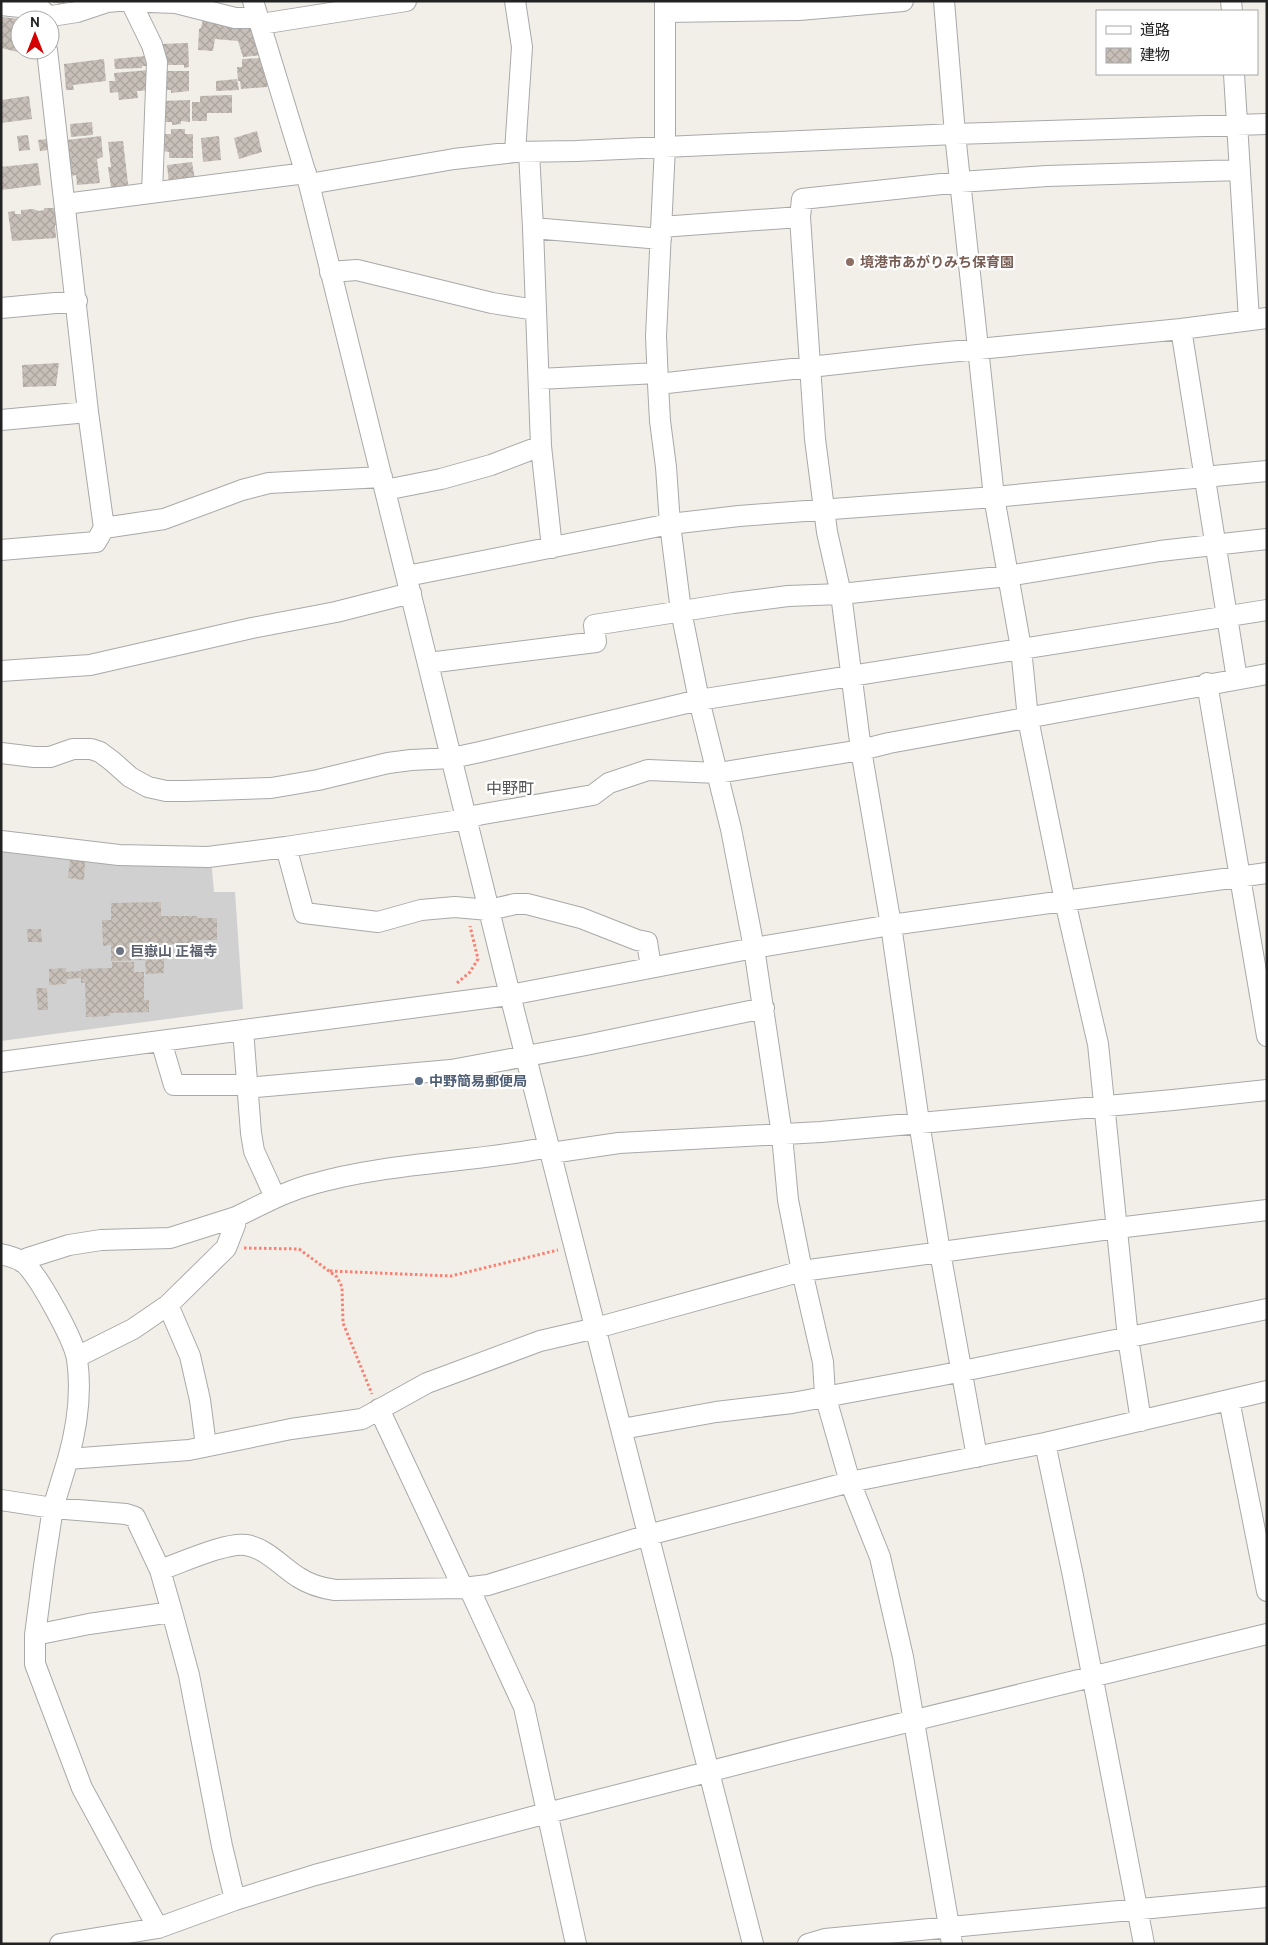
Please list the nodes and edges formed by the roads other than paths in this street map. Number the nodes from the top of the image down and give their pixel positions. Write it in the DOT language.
graph roads {
  1 [pos="406,1"];
  2 [pos="515,1"];
  3 [pos="903,1"];
  4 [pos="944,1"];
  5 [pos="124,2"];
  6 [pos="1,5"];
  7 [pos="666,6"];
  8 [pos="42,10"];
  9 [pos="258,14"];
  10 [pos="60,15"];
  11 [pos="48,60"];
  12 [pos="1234,75"];
  13 [pos="1267,124"];
  14 [pos="1238,125"];
  15 [pos="955,134"];
  16 [pos="665,146"];
  17 [pos="522,152"];
  18 [pos="1240,170"];
  19 [pos="308,178"];
  20 [pos="960,182"];
  21 [pos="152,193"];
  22 [pos="65,204"];
  23 [pos="800,217"];
  24 [pos="533,228"];
  25 [pos="661,233"];
  26 [pos="330,272"];
  27 [pos="76,301"];
  28 [pos="1,308"];
  29 [pos="536,310"];
  30 [pos="1258,319"];
  31 [pos="1181,329"];
  32 [pos="977,350"];
  33 [pos="811,366"];
  34 [pos="657,378"];
  35 [pos="539,379"];
  36 [pos="88,412"];
  37 [pos="1,420"];
  38 [pos="541,446"];
  39 [pos="1267,471"];
  40 [pos="1204,476"];
  41 [pos="383,484"];
  42 [pos="994,497"];
  43 [pos="823,510"];
  44 [pos="670,524"];
  45 [pos="104,528"];
  46 [pos="1267,538"];
  47 [pos="1216,544"];
  48 [pos="552,548"];
  49 [pos="1,550"];
  50 [pos="1008,576"];
  51 [pos="409,584"];
  52 [pos="841,594"];
  53 [pos="1267,610"];
  54 [pos="681,611"];
  55 [pos="1228,617"];
  56 [pos="1021,648"];
  57 [pos="428,663"];
  58 [pos="1,671"];
  59 [pos="1267,674"];
  60 [pos="851,677"];
  61 [pos="1237,679"];
  62 [pos="1207,684"];
  63 [pos="699,700"];
  64 [pos="1028,718"];
  65 [pos="861,750"];
  66 [pos="1,754"];
  67 [pos="452,758"];
  68 [pos="718,773"];
  69 [pos="467,819"];
  70 [pos="1,841"];
  71 [pos="286,847"];
  72 [pos="1267,873"];
  73 [pos="1240,877"];
  74 [pos="1065,901"];
  75 [pos="490,910"];
  76 [pos="892,925"];
  77 [pos="754,948"];
  78 [pos="651,967"];
  79 [pos="510,994"];
  80 [pos="764,1008"];
  81 [pos="243,1030"];
  82 [pos="1267,1036"];
  83 [pos="161,1041"];
  84 [pos="526,1056"];
  85 [pos="1,1062"];
  86 [pos="246,1087"];
  87 [pos="1267,1090"];
  88 [pos="1104,1106"];
  89 [pos="919,1122"];
  90 [pos="782,1135"];
  91 [pos="550,1150"];
  92 [pos="275,1197"];
  93 [pos="1267,1210"];
  94 [pos="236,1217"];
  95 [pos="1117,1228"];
  96 [pos="940,1252"];
  97 [pos="1,1254"];
  98 [pos="22,1262"];
  99 [pos="802,1270"];
  100 [pos="168,1305"];
  101 [pos="1267,1309"];
  102 [pos="596,1328"];
  103 [pos="1128,1338"];
  104 [pos="76,1357"];
  105 [pos="962,1370"];
  106 [pos="1267,1391"];
  107 [pos="825,1395"];
  108 [pos="1229,1400"];
  109 [pos="379,1409"];
  110 [pos="1140,1421"];
  111 [pos="622,1429"];
  112 [pos="1045,1443"];
  113 [pos="206,1446"];
  114 [pos="977,1457"];
  115 [pos="68,1459"];
  116 [pos="850,1482"];
  117 [pos="1,1500"];
  118 [pos="53,1508"];
  119 [pos="648,1535"];
  120 [pos="160,1570"];
  121 [pos="466,1588"];
  122 [pos="1267,1591"];
  123 [pos="172,1612"];
  124 [pos="1267,1634"];
  125 [pos="35,1635"];
  126 [pos="1092,1677"];
  127 [pos="915,1721"];
  128 [pos="708,1773"];
  129 [pos="547,1814"];
  130 [pos="1267,1897"];
  131 [pos="235,1900"];
  132 [pos="1137,1910"];
  133 [pos="153,1934"];
  134 [pos="950,1936"];
  135 [pos="60,1944"];
  136 [pos="576,1944"];
  137 [pos="753,1944"];
  138 [pos="808,1944"];
  139 [pos="1144,1944"];
  1 -- 9 [label="street"];
  2 -- 17 [label="street"];
  3 -- 7 [label="street"];
  4 -- 15 [label="street"];
  5 -- 9 [label="street"];
  5 -- 10 [label="street"];
  5 -- 21 [label="street"];
  6 -- 8 [label="street"];
  7 -- 16 [label="street"];
  9 -- 19 [label="street"];
  11 -- 22 [label="street"];
  12 -- 14 [label="street"];
  13 -- 14 [label="street"];
  14 -- 15 [label="street"];
  14 -- 18 [label="street"];
  15 -- 16 [label="street"];
  15 -- 20 [label="street"];
  16 -- 17 [label="street"];
  16 -- 25 [label="street"];
  17 -- 19 [label="street"];
  17 -- 24 [label="street"];
  18 -- 20 [label="street"];
  18 -- 30 [label="street"];
  19 -- 21 [label="street"];
  19 -- 26 [label="street"];
  20 -- 23 [label="street"];
  20 -- 32 [label="street"];
  21 -- 22 [label="street"];
  22 -- 27 [label="street"];
  23 -- 25 [label="street"];
  23 -- 33 [label="street"];
  24 -- 25 [label="street"];
  24 -- 29 [label="street"];
  25 -- 34 [label="street"];
  26 -- 29 [label="street"];
  26 -- 41 [label="street"];
  27 -- 28 [label="street"];
  27 -- 36 [label="street"];
  29 -- 35 [label="street"];
  30 -- 31 [label="street"];
  31 -- 32 [label="street"];
  31 -- 40 [label="street"];
  32 -- 33 [label="street"];
  32 -- 42 [label="street"];
  33 -- 34 [label="street"];
  33 -- 43 [label="street"];
  34 -- 35 [label="street"];
  34 -- 44 [label="street"];
  35 -- 38 [label="street"];
  36 -- 37 [label="street"];
  36 -- 45 [label="street"];
  38 -- 41 [label="street"];
  38 -- 48 [label="street"];
  39 -- 40 [label="street"];
  40 -- 42 [label="street"];
  40 -- 47 [label="street"];
  41 -- 45 [label="street"];
  41 -- 51 [label="street"];
  42 -- 43 [label="street"];
  42 -- 50 [label="street"];
  43 -- 44 [label="street"];
  43 -- 52 [label="street"];
  44 -- 48 [label="street"];
  44 -- 54 [label="street"];
  45 -- 49 [label="street"];
  46 -- 47 [label="street"];
  47 -- 50 [label="street"];
  47 -- 55 [label="street"];
  48 -- 51 [label="street"];
  50 -- 52 [label="street"];
  50 -- 56 [label="street"];
  51 -- 57 [label="street"];
  51 -- 58 [label="street"];
  52 -- 54 [label="street"];
  52 -- 60 [label="street"];
  53 -- 55 [label="street"];
  54 -- 57 [label="street"];
  54 -- 63 [label="street"];
  55 -- 56 [label="street"];
  55 -- 61 [label="street"];
  56 -- 60 [label="street"];
  56 -- 64 [label="street"];
  57 -- 67 [label="street"];
  59 -- 61 [label="street"];
  60 -- 63 [label="street"];
  60 -- 65 [label="street"];
  61 -- 62 [label="street"];
  62 -- 64 [label="street"];
  62 -- 73 [label="street"];
  63 -- 67 [label="street"];
  63 -- 68 [label="street"];
  64 -- 65 [label="street"];
  64 -- 74 [label="street"];
  65 -- 68 [label="street"];
  65 -- 76 [label="street"];
  66 -- 67 [label="street"];
  67 -- 69 [label="street"];
  68 -- 69 [label="street"];
  68 -- 77 [label="street"];
  69 -- 71 [label="street"];
  69 -- 75 [label="street"];
  70 -- 71 [label="street"];
  71 -- 75 [label="street"];
  72 -- 73 [label="street"];
  73 -- 74 [label="street"];
  73 -- 82 [label="street"];
  74 -- 76 [label="street"];
  74 -- 88 [label="street"];
  75 -- 78 [label="street"];
  75 -- 79 [label="street"];
  76 -- 77 [label="street"];
  76 -- 89 [label="street"];
  77 -- 78 [label="street"];
  77 -- 80 [label="street"];
  78 -- 79 [label="street"];
  79 -- 81 [label="street"];
  79 -- 84 [label="street"];
  80 -- 84 [label="street"];
  80 -- 90 [label="street"];
  81 -- 83 [label="street"];
  81 -- 86 [label="street"];
  83 -- 85 [label="street"];
  83 -- 86 [label="street"];
  84 -- 86 [label="street"];
  84 -- 91 [label="street"];
  86 -- 92 [label="street"];
  87 -- 88 [label="street"];
  88 -- 89 [label="street"];
  88 -- 95 [label="street"];
  89 -- 90 [label="street"];
  89 -- 96 [label="street"];
  90 -- 91 [label="street"];
  90 -- 99 [label="street"];
  91 -- 92 [label="street"];
  91 -- 102 [label="street"];
  92 -- 94 [label="street"];
  93 -- 95 [label="street"];
  94 -- 98 [label="street"];
  94 -- 100 [label="street"];
  95 -- 96 [label="street"];
  95 -- 103 [label="street"];
  96 -- 99 [label="street"];
  96 -- 105 [label="street"];
  97 -- 98 [label="street"];
  98 -- 104 [label="street"];
  99 -- 102 [label="street"];
  99 -- 107 [label="street"];
  100 -- 104 [label="street"];
  100 -- 113 [label="street"];
  101 -- 103 [label="street"];
  102 -- 109 [label="street"];
  102 -- 111 [label="street"];
  103 -- 105 [label="street"];
  103 -- 110 [label="street"];
  104 -- 115 [label="street"];
  105 -- 107 [label="street"];
  105 -- 114 [label="street"];
  106 -- 108 [label="street"];
  107 -- 111 [label="street"];
  107 -- 116 [label="street"];
  108 -- 110 [label="street"];
  108 -- 122 [label="street"];
  109 -- 113 [label="street"];
  109 -- 121 [label="street"];
  110 -- 112 [label="street"];
  111 -- 119 [label="street"];
  112 -- 114 [label="street"];
  112 -- 126 [label="street"];
  113 -- 115 [label="street"];
  114 -- 116 [label="street"];
  115 -- 118 [label="street"];
  116 -- 119 [label="street"];
  116 -- 127 [label="street"];
  117 -- 118 [label="street"];
  118 -- 120 [label="street"];
  118 -- 125 [label="street"];
  119 -- 121 [label="street"];
  119 -- 128 [label="street"];
  120 -- 121 [label="street"];
  120 -- 123 [label="street"];
  121 -- 129 [label="street"];
  123 -- 125 [label="street"];
  123 -- 131 [label="street"];
  124 -- 126 [label="street"];
  125 -- 133 [label="street"];
  126 -- 127 [label="street"];
  126 -- 132 [label="street"];
  127 -- 128 [label="street"];
  127 -- 134 [label="street"];
  128 -- 129 [label="street"];
  128 -- 137 [label="street"];
  129 -- 131 [label="street"];
  129 -- 136 [label="street"];
  130 -- 132 [label="street"];
  131 -- 133 [label="street"];
  132 -- 134 [label="street"];
  132 -- 139 [label="street"];
  133 -- 135 [label="street"];
  134 -- 138 [label="street"];
}
